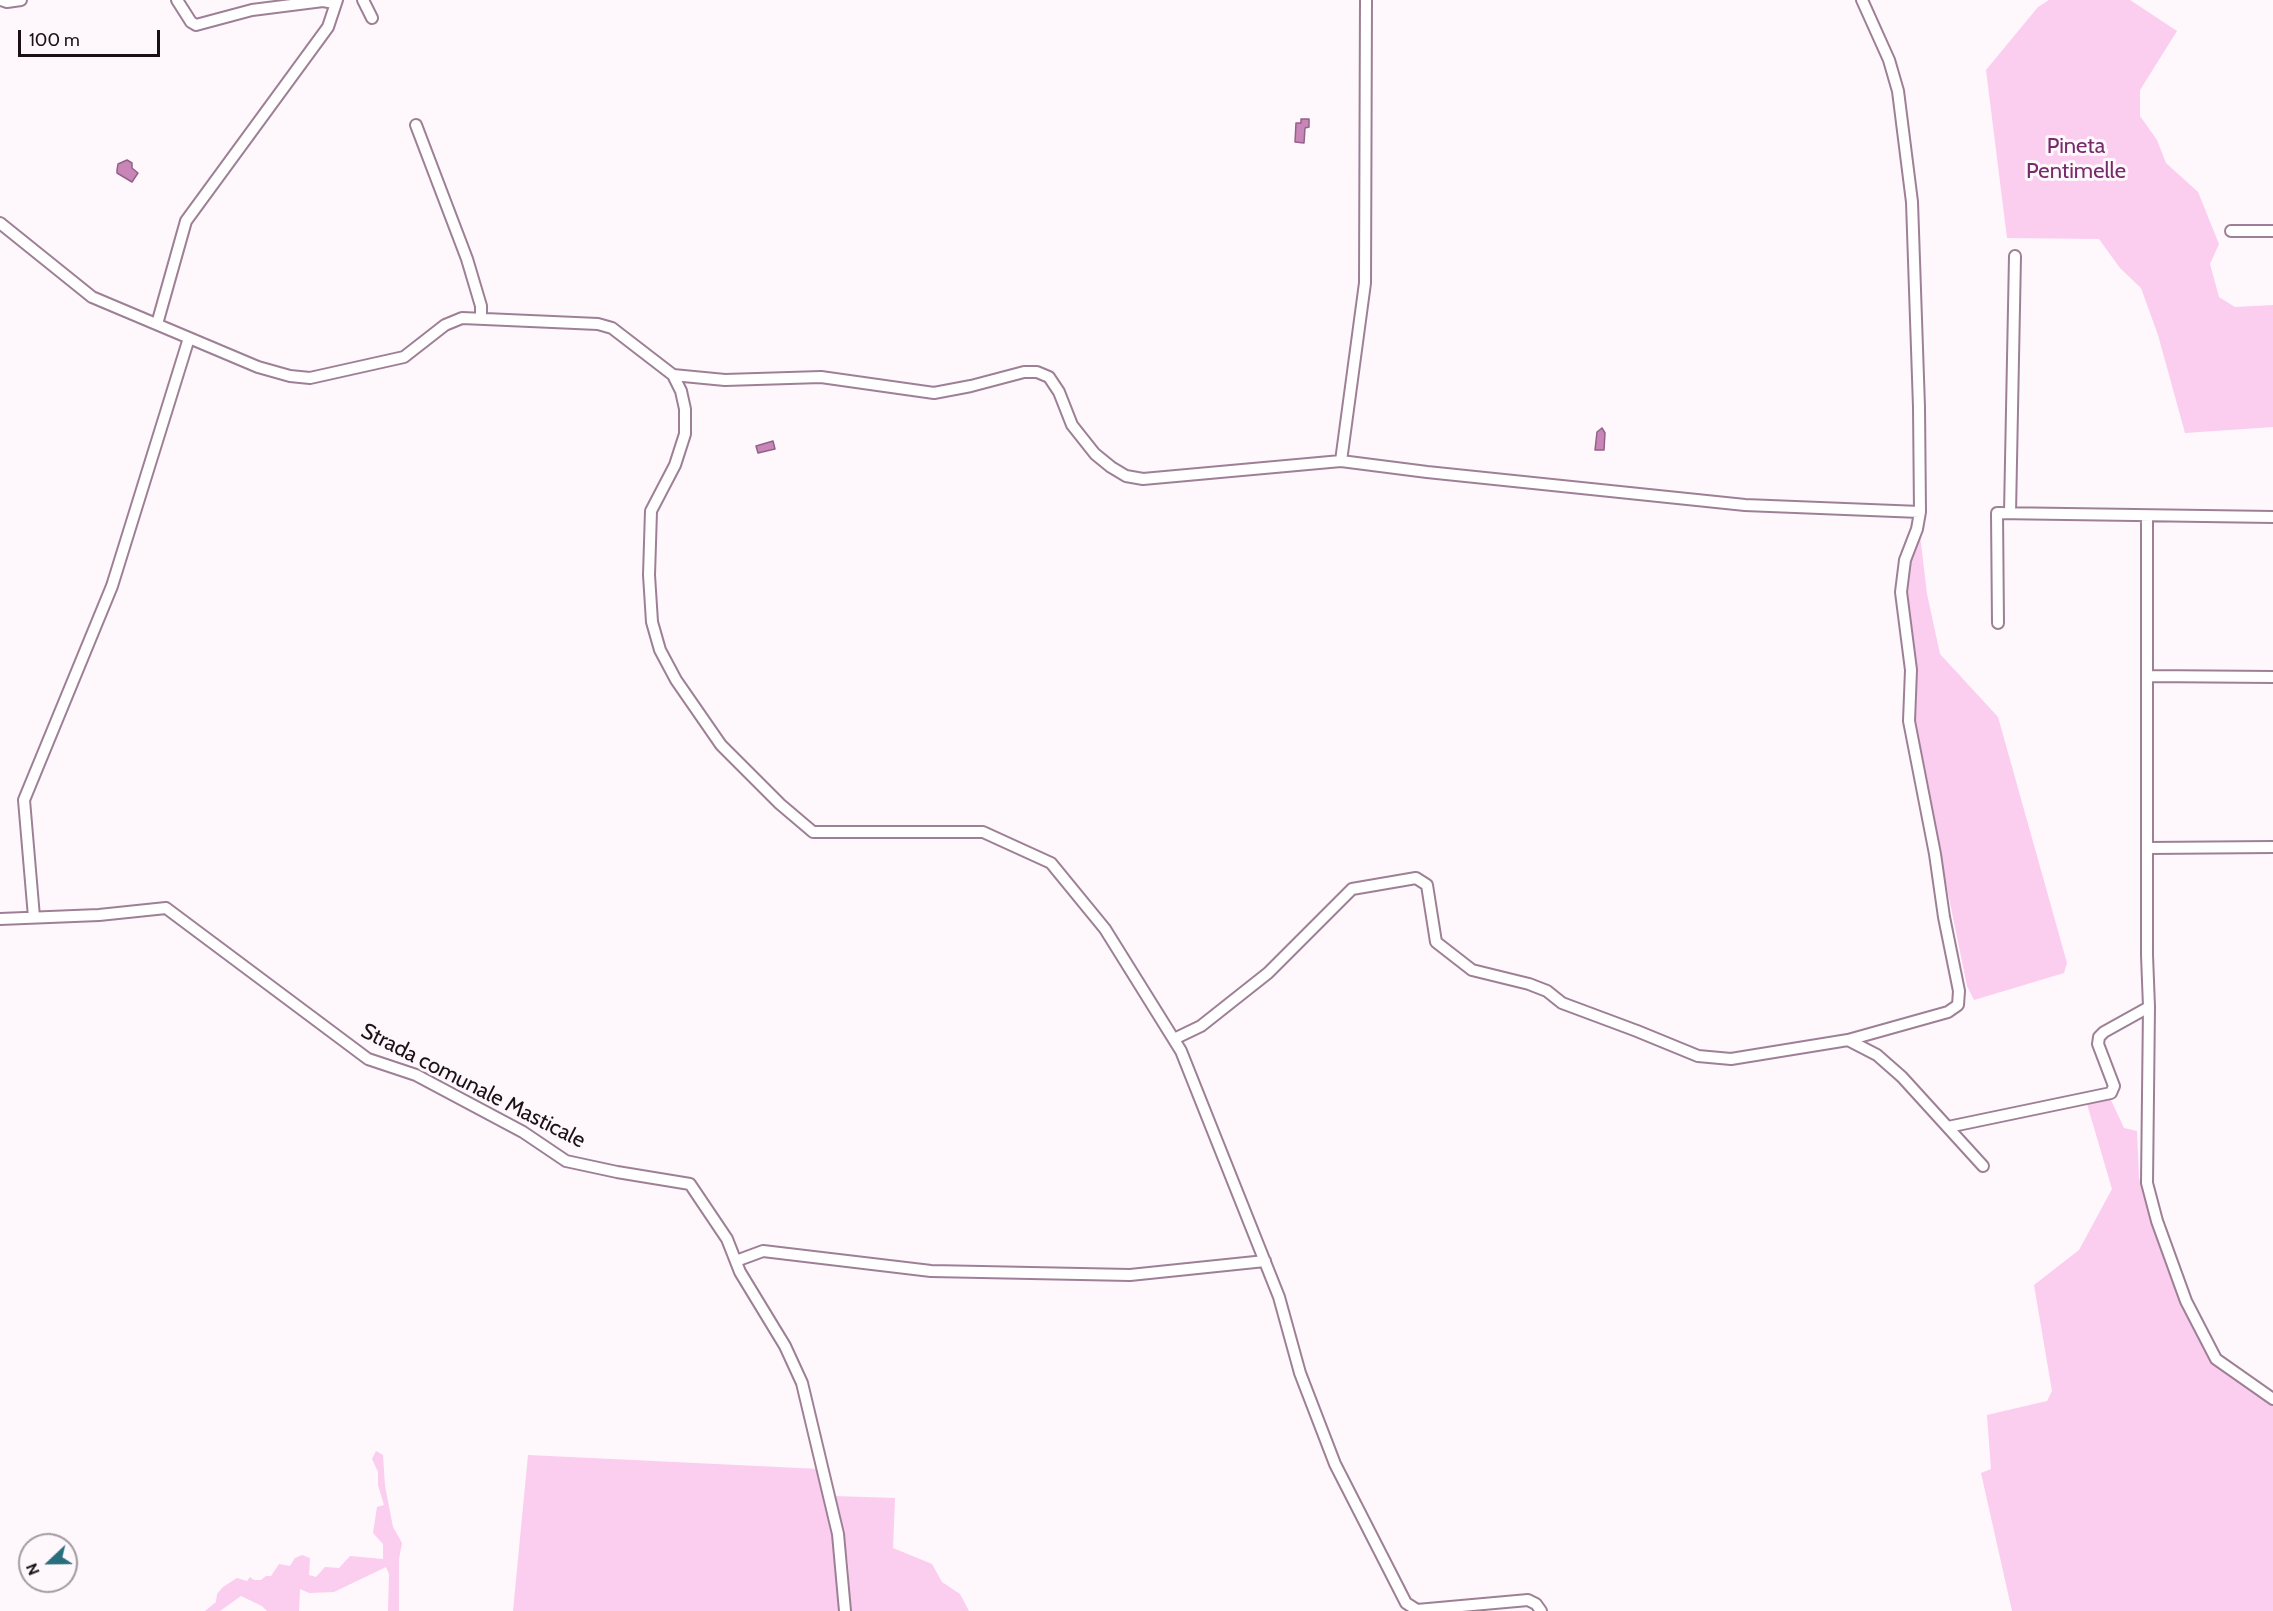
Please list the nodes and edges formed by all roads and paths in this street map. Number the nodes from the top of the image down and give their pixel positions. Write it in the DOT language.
graph roads {
  1 [pos="1,0"];
  2 [pos="21,0"];
  3 [pos="177,0"];
  4 [pos="363,0"];
  5 [pos="1366,0"];
  6 [pos="1862,0"];
  7 [pos="335,1"];
  8 [pos="372,18"];
  9 [pos="416,125"];
  10 [pos="0,224"];
  11 [pos="2231,231"];
  12 [pos="2273,231"];
  13 [pos="2015,256"];
  14 [pos="481,319"];
  15 [pos="157,324"];
  16 [pos="189,338"];
  17 [pos="674,375"];
  18 [pos="1341,461"];
  19 [pos="1920,512"];
  20 [pos="2010,513"];
  21 [pos="2147,516"];
  22 [pos="2273,518"];
  23 [pos="1998,623"];
  24 [pos="2147,676"];
  25 [pos="2273,677"];
  26 [pos="2273,846"];
  27 [pos="2148,848"];
  28 [pos="34,917"];
  29 [pos="0,919"];
  30 [pos="2149,1007"];
  31 [pos="1174,1039"];
  32 [pos="1848,1040"];
  33 [pos="1948,1127"];
  34 [pos="1983,1166"];
  35 [pos="736,1261"];
  36 [pos="1265,1261"];
  37 [pos="2273,1399"];
  38 [pos="845,1611"];
  39 [pos="1541,1611"];
  1 -- 2 [label="street"];
  3 -- 7 [label="street"];
  4 -- 8 [label="street"];
  5 -- 18 [label="street"];
  6 -- 19 [label="street"];
  7 -- 15 [label="street"];
  9 -- 14 [label="street"];
  10 -- 15 [label="street"];
  11 -- 12 [label="street"];
  13 -- 20 [label="street"];
  14 -- 16 [label="street"];
  14 -- 17 [label="street"];
  15 -- 16 [label="street"];
  16 -- 28 [label="street"];
  17 -- 18 [label="street"];
  17 -- 31 [label="street"];
  18 -- 19 [label="street"];
  19 -- 32 [label="street"];
  20 -- 21 [label="street"];
  20 -- 23 [label="street"];
  21 -- 22 [label="street"];
  21 -- 24 [label="street"];
  24 -- 25 [label="street"];
  24 -- 27 [label="street"];
  26 -- 27 [label="street"];
  27 -- 30 [label="street"];
  28 -- 29 [label="street, Strada comunale Masticale"];
  28 -- 35 [label="street, Strada comunale Masticale"];
  30 -- 33 [label="street"];
  30 -- 37 [label="street"];
  31 -- 32 [label="street"];
  31 -- 36 [label="street"];
  32 -- 33 [label="street"];
  33 -- 34 [label="street"];
  35 -- 36 [label="street"];
  35 -- 38 [label="street, Strada comunale Masticale"];
  36 -- 39 [label="street"];
}
